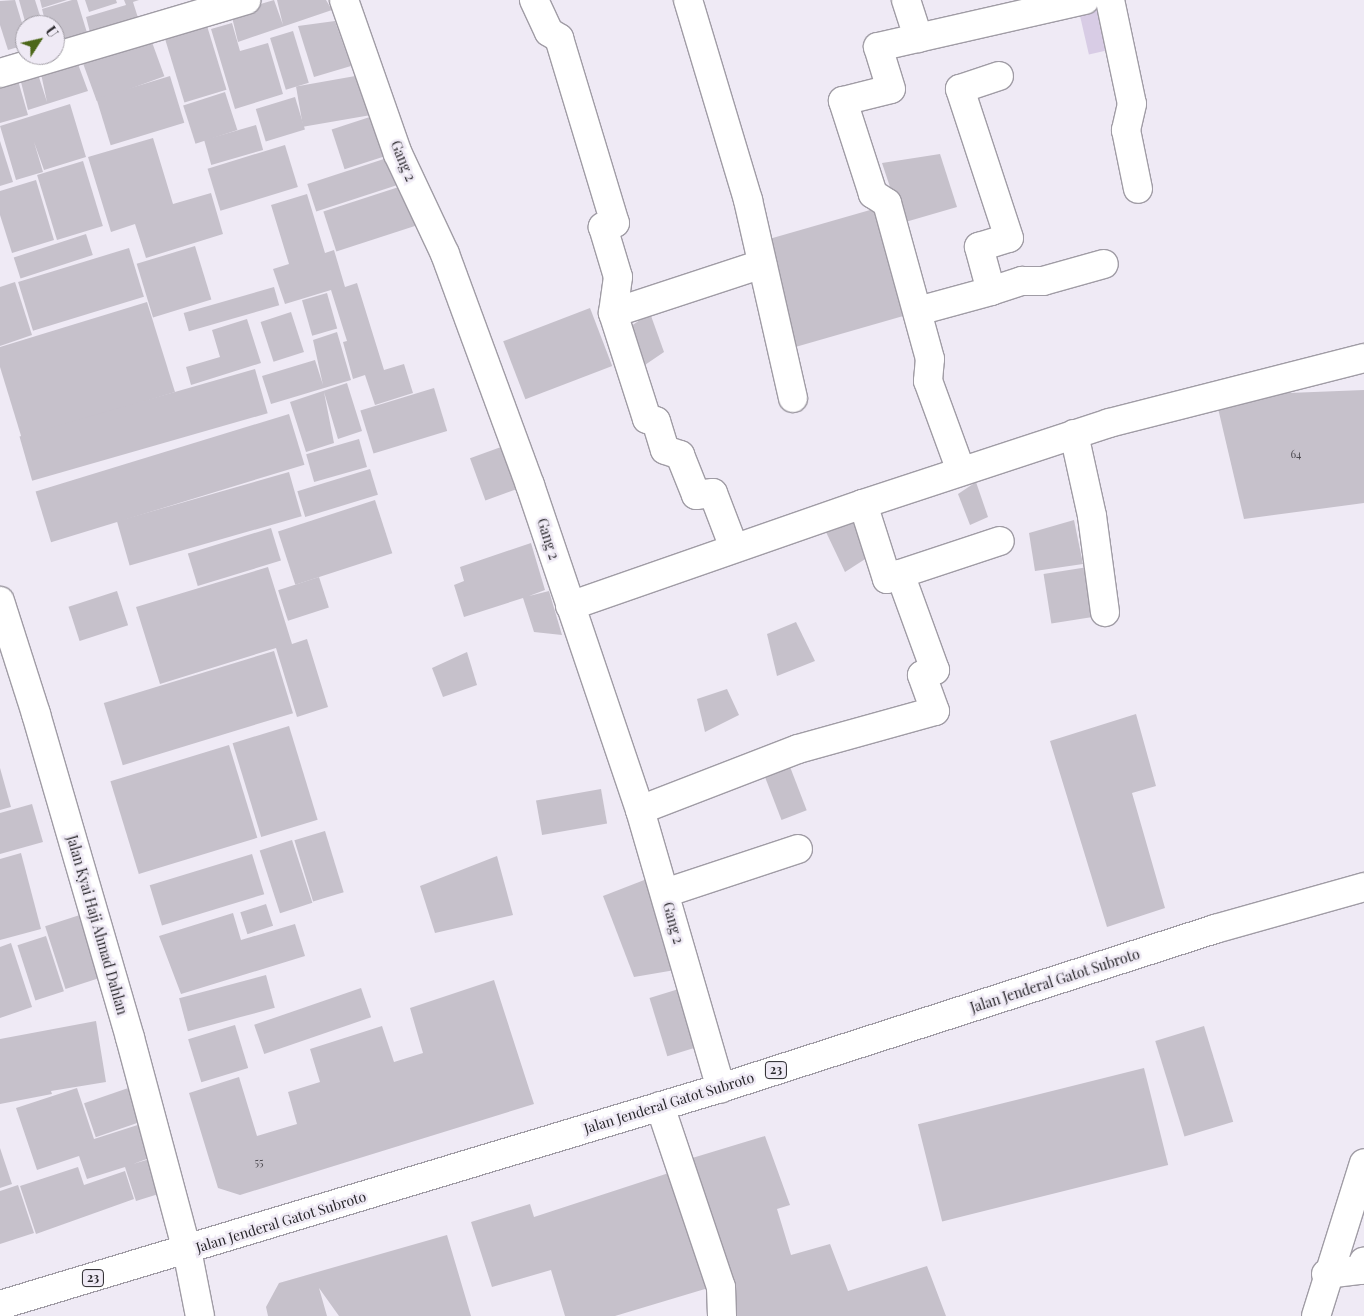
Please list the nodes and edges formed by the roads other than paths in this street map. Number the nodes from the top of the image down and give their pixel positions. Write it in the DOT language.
graph roads {
  1 [pos="246,0"];
  2 [pos="344,0"];
  3 [pos="534,0"];
  4 [pos="688,0"];
  5 [pos="906,0"];
  6 [pos="1110,0"];
  7 [pos="1081,1"];
  8 [pos="918,38"];
  9 [pos="0,73"];
  10 [pos="999,76"];
  11 [pos="1138,189"];
  12 [pos="762,264"];
  13 [pos="1104,264"];
  14 [pos="992,291"];
  15 [pos="918,311"];
  16 [pos="613,313"];
  17 [pos="1364,358"];
  18 [pos="793,398"];
  19 [pos="1074,434"];
  20 [pos="961,471"];
  21 [pos="863,504"];
  22 [pos="1000,541"];
  23 [pos="734,548"];
  24 [pos="900,574"];
  25 [pos="0,601"];
  26 [pos="570,606"];
  27 [pos="1105,612"];
  28 [pos="640,810"];
  29 [pos="798,849"];
  30 [pos="1364,887"];
  31 [pos="665,893"];
  32 [pos="721,1088"];
  33 [pos="660,1106"];
  34 [pos="1364,1163"];
  35 [pos="187,1250"];
  36 [pos="1364,1261"];
  37 [pos="1326,1274"];
  38 [pos="0,1306"];
  39 [pos="200,1316"];
  40 [pos="722,1316"];
  41 [pos="1316,1316"];
  1 -- 9 [label="main road"];
  2 -- 26 [label="main road, Gang 2"];
  3 -- 16 [label="main road"];
  4 -- 12 [label="main road"];
  5 -- 8 [label="main road"];
  6 -- 11 [label="main road"];
  7 -- 8 [label="main road"];
  8 -- 15 [label="main road"];
  10 -- 14 [label="main road"];
  12 -- 16 [label="main road"];
  12 -- 18 [label="main road"];
  13 -- 14 [label="main road"];
  14 -- 15 [label="main road"];
  15 -- 20 [label="main road"];
  16 -- 23 [label="main road"];
  17 -- 19 [label="main road"];
  19 -- 20 [label="main road"];
  19 -- 27 [label="main road"];
  20 -- 21 [label="main road"];
  21 -- 23 [label="main road"];
  21 -- 24 [label="main road"];
  22 -- 24 [label="main road"];
  23 -- 26 [label="main road"];
  24 -- 28 [label="main road"];
  25 -- 35 [label="main road, Jalan Kyai Haji Ahmad Dahlan"];
  26 -- 28 [label="main road, Gang 2"];
  28 -- 31 [label="main road, Gang 2"];
  29 -- 31 [label="main road"];
  30 -- 32 [label="main road, Jalan Jenderal Gatot Subroto / 23"];
  31 -- 32 [label="main road, Gang 2"];
  32 -- 33 [label="main road, Jalan Jenderal Gatot Subroto / 23"];
  33 -- 35 [label="main road, Jalan Jenderal Gatot Subroto / 23"];
  33 -- 40 [label="main road"];
  34 -- 37 [label="main road"];
  35 -- 38 [label="main road, Jalan Jenderal Gatot Subroto / 23"];
  35 -- 39 [label="main road, Jalan Kyai Haji Ahmad Dahlan"];
  36 -- 37 [label="main road"];
  37 -- 41 [label="main road"];
}
